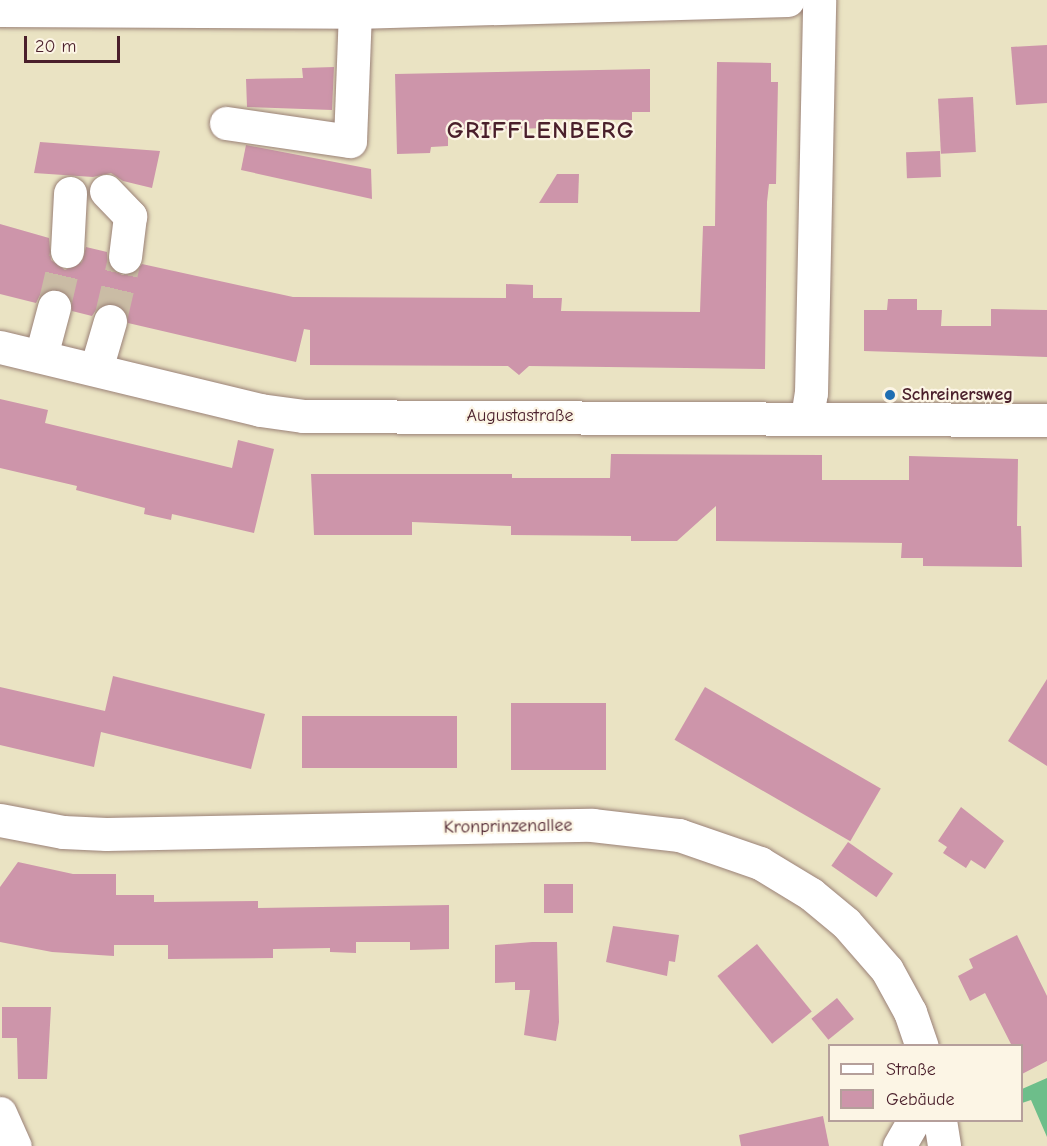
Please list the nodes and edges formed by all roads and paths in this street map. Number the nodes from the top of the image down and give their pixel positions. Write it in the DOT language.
graph roads {
  1 [pos="788,0"];
  2 [pos="819,0"];
  3 [pos="0,10"];
  4 [pos="355,12"];
  5 [pos="226,123"];
  6 [pos="106,191"];
  7 [pos="70,193"];
  8 [pos="68,251"];
  9 [pos="125,257"];
  10 [pos="54,307"];
  11 [pos="110,321"];
  12 [pos="0,347"];
  13 [pos="42,357"];
  14 [pos="96,369"];
  15 [pos="807,417"];
  16 [pos="1047,420"];
  17 [pos="0,820"];
  18 [pos="921,1044"];
  19 [pos="0,1113"];
  20 [pos="913,1122"];
  21 [pos="940,1122"];
  22 [pos="15,1146"];
  23 [pos="898,1146"];
  24 [pos="944,1146"];
  1 -- 4 [label="street"];
  2 -- 15 [label="street"];
  3 -- 4 [label="street"];
  4 -- 5 [label="street"];
  6 -- 9 [label="street"];
  7 -- 8 [label="street"];
  10 -- 13 [label="street"];
  11 -- 14 [label="street"];
  12 -- 13 [label="street, Augustastraße"];
  13 -- 14 [label="street, Augustastraße"];
  14 -- 15 [label="street, Augustastraße"];
  15 -- 16 [label="street, Augustastraße"];
  17 -- 18 [label="street, Kronprinzenallee"];
  19 -- 22 [label="street"];
  20 -- 23 [label="street"];
  21 -- 24 [label="street"];
}
